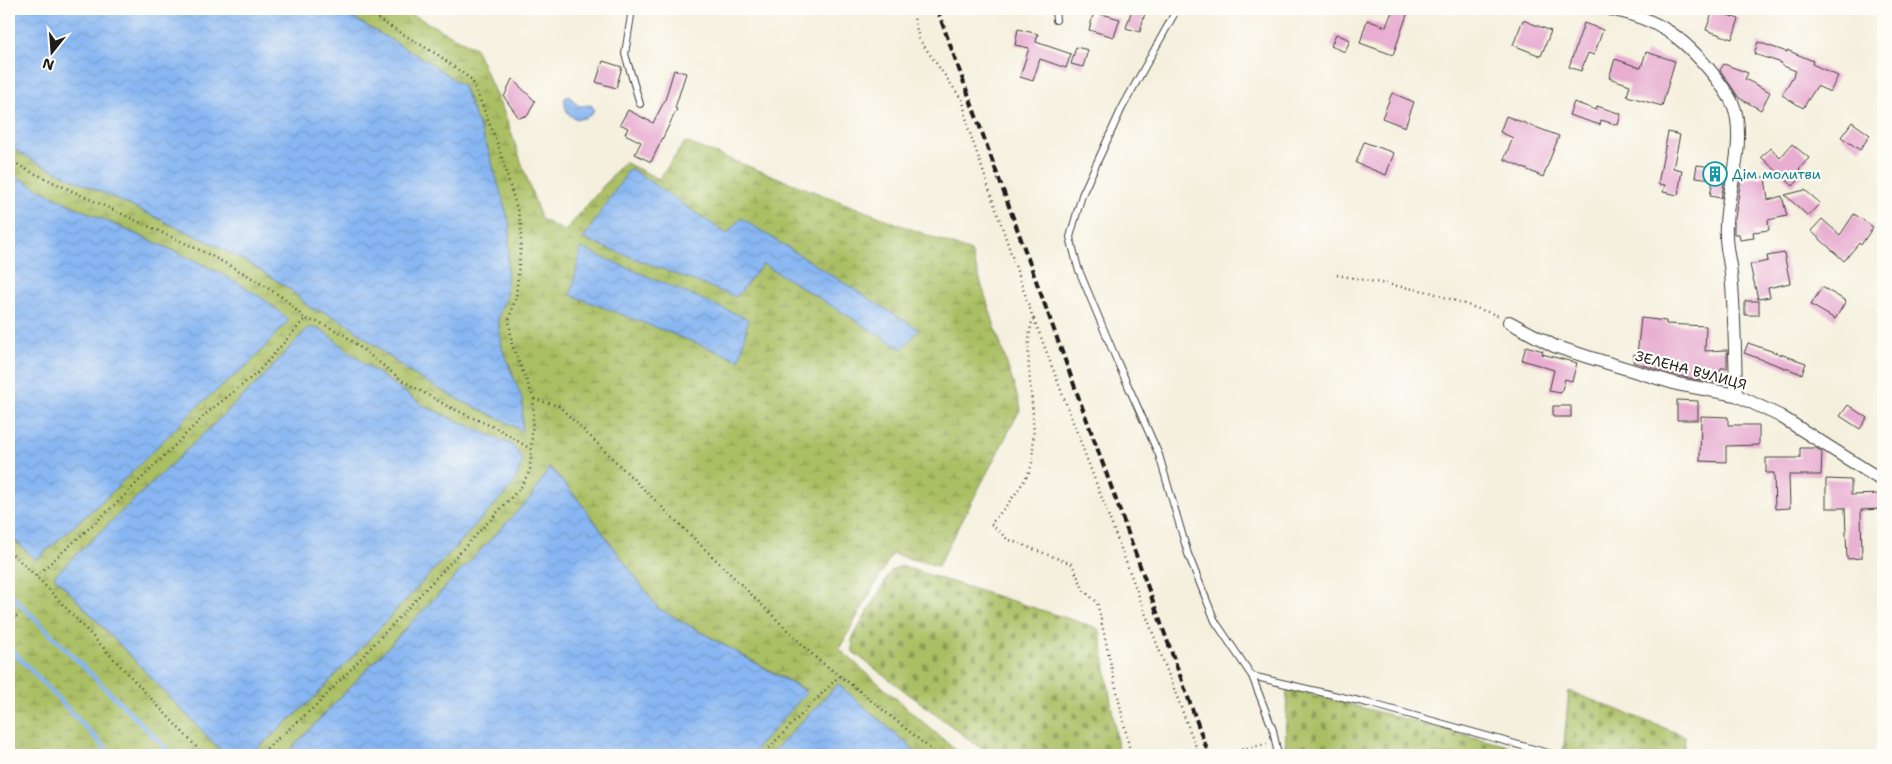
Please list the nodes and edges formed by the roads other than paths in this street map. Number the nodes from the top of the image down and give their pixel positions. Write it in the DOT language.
graph roads {
  1 [pos="632,9"];
  2 [pos="1055,9"];
  3 [pos="1177,9"];
  4 [pos="1610,9"];
  5 [pos="1056,20"];
  6 [pos="640,104"];
  7 [pos="1509,322"];
  8 [pos="1736,395"];
  9 [pos="1883,481"];
  10 [pos="1252,676"];
  11 [pos="1278,755"];
  12 [pos="1555,755"];
  1 -- 6 [label="lane"];
  2 -- 5 [label="lane"];
  3 -- 10 [label="lane"];
  4 -- 8 [label="street"];
  7 -- 8 [label="street, ЗЕЛЕНА ВУЛИЦЯ"];
  8 -- 9 [label="street, ЗЕЛЕНА ВУЛИЦЯ"];
  10 -- 11 [label="lane"];
  10 -- 12 [label="lane"];
}
